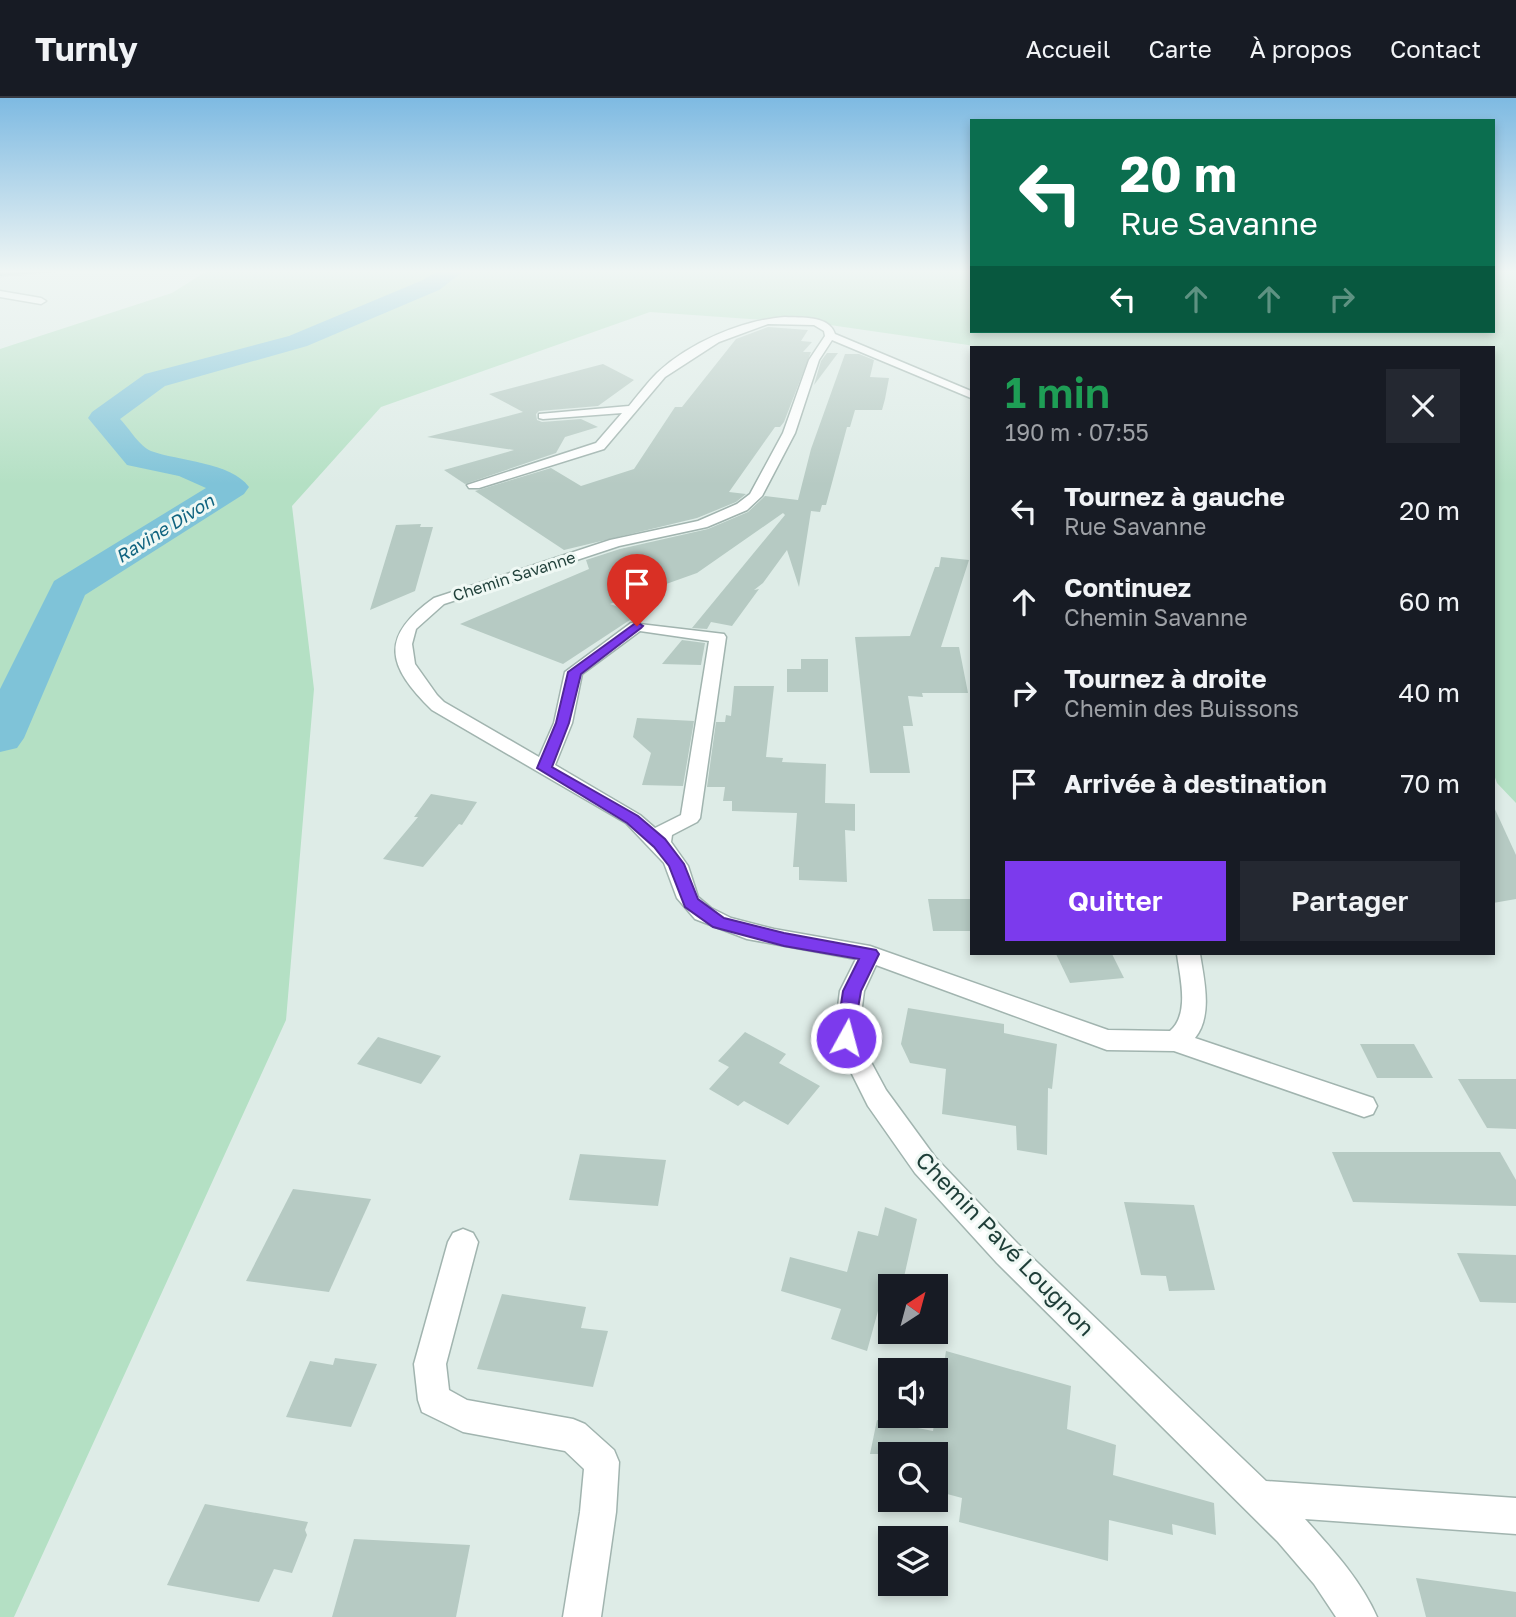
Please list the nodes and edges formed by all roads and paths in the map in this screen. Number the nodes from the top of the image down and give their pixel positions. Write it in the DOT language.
graph roads {
  1 [pos="712,342"];
  2 [pos="826,342"];
  3 [pos="844,342"];
  4 [pos="970,395"];
  5 [pos="630,409"];
  6 [pos="543,416"];
  7 [pos="474,485"];
  8 [pos="544,768"];
  9 [pos="660,843"];
  10 [pos="870,954"];
  11 [pos="1189,955"];
  12 [pos="1175,1041"];
  13 [pos="1364,1106"];
  14 [pos="463,1242"];
  15 [pos="1260,1499"];
  16 [pos="1516,1516"];
  17 [pos="582,1617"];
  18 [pos="1358,1617"];
  1 -- 5 [label="street"];
  2 -- 8 [label="street, Chemin Savanne"];
  3 -- 4 [label="street"];
  5 -- 6 [label="street"];
  5 -- 7 [label="street"];
  8 -- 9 [label="street, Chemin Savanne"];
  8 -- 9 [label="street"];
  9 -- 10 [label="street, Chemin Savanne"];
  10 -- 12 [label="street"];
  10 -- 15 [label="street, Chemin Pavé Lougnon"];
  11 -- 12 [label="street"];
  12 -- 13 [label="street"];
  14 -- 17 [label="street"];
  15 -- 16 [label="street"];
  15 -- 18 [label="street, Chemin Pavé Lougnon"];
}
